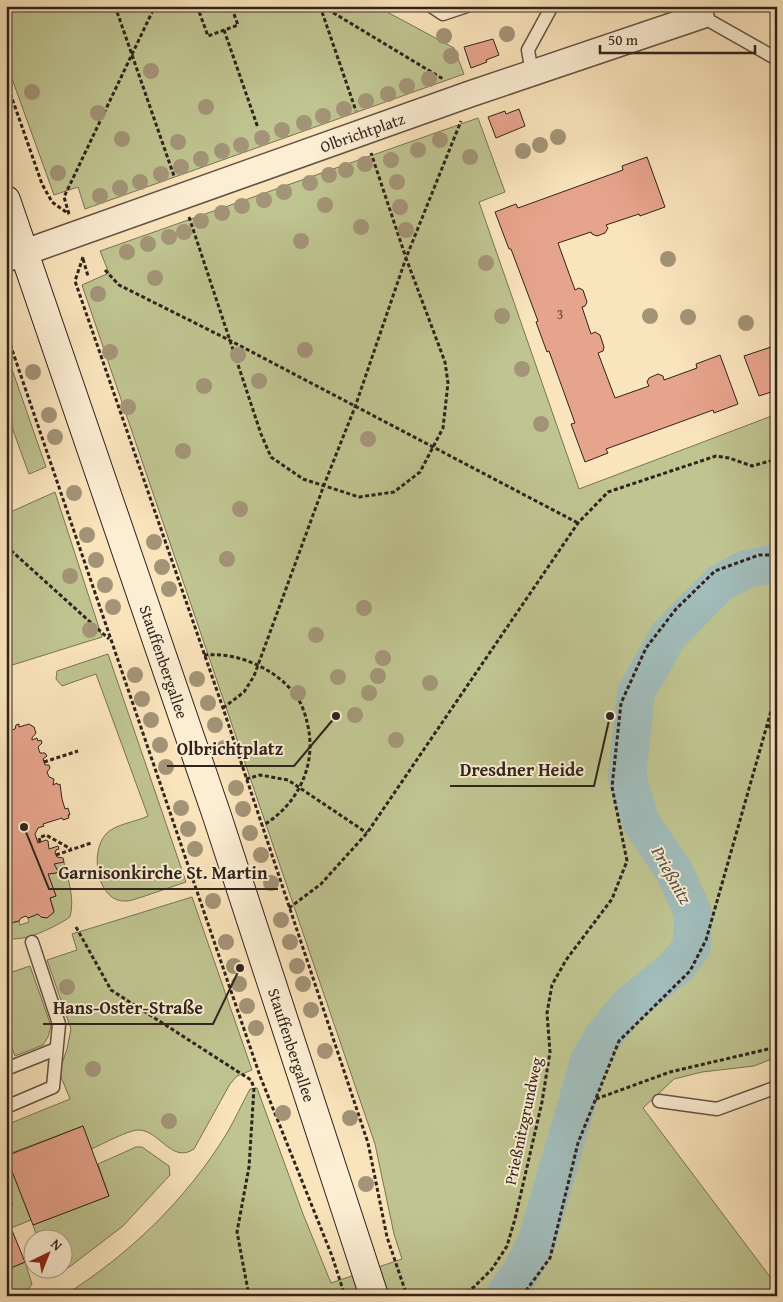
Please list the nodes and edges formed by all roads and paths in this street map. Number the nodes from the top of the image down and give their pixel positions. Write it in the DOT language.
graph roads {
  1 [pos="116,6"];
  2 [pos="155,6"];
  3 [pos="197,6"];
  4 [pos="231,6"];
  5 [pos="321,6"];
  6 [pos="431,6"];
  7 [pos="467,6"];
  8 [pos="552,6"];
  9 [pos="703,11"];
  10 [pos="224,30"];
  11 [pos="132,55"];
  12 [pos="777,59"];
  13 [pos="532,73"];
  14 [pos="6,81"];
  15 [pos="470,94"];
  16 [pos="258,128"];
  17 [pos="363,132"];
  18 [pos="182,196"];
  19 [pos="6,200"];
  20 [pos="16,255"];
  21 [pos="406,258"];
  22 [pos="105,270"];
  23 [pos="88,276"];
  24 [pos="6,332"];
  25 [pos="231,341"];
  26 [pos="356,407"];
  27 [pos="434,446"];
  28 [pos="777,459"];
  29 [pos="324,485"];
  30 [pos="578,523"];
  31 [pos="6,546"];
  32 [pos="777,555"];
  33 [pos="111,641"];
  34 [pos="204,655"];
  35 [pos="259,665"];
  36 [pos="777,706"];
  37 [pos="223,708"];
  38 [pos="768,725"];
  39 [pos="777,735"];
  40 [pos="78,751"];
  41 [pos="44,762"];
  42 [pos="246,778"];
  43 [pos="301,788"];
  44 [pos="262,826"];
  45 [pos="367,833"];
  46 [pos="40,842"];
  47 [pos="91,843"];
  48 [pos="71,850"];
  49 [pos="56,855"];
  50 [pos="289,908"];
  51 [pos="76,927"];
  52 [pos="32,942"];
  53 [pos="777,1047"];
  54 [pos="56,1049"];
  55 [pos="6,1069"];
  56 [pos="777,1087"];
  57 [pos="596,1099"];
  58 [pos="659,1101"];
  59 [pos="6,1107"];
  60 [pos="6,1189"];
  61 [pos="6,1208"];
  62 [pos="249,1296"];
  63 [pos="345,1296"];
  64 [pos="374,1296"];
  65 [pos="406,1296"];
  66 [pos="461,1296"];
  67 [pos="522,1296"];
  1 -- 11 [label="path"];
  2 -- 11 [label="path"];
  3 -- 10 [label="path"];
  4 -- 10 [label="path"];
  5 -- 15 [label="path"];
  5 -- 17 [label="path"];
  6 -- 7 [label="lane"];
  8 -- 13 [label="lane"];
  9 -- 12 [label="lane, Olbrichtplatz"];
  9 -- 13 [label="street, Olbrichtplatz"];
  10 -- 16 [label="path"];
  11 -- 14 [label="path"];
  11 -- 18 [label="path"];
  13 -- 15 [label="street, Olbrichtplatz"];
  15 -- 17 [label="street, Olbrichtplatz"];
  15 -- 21 [label="path"];
  17 -- 18 [label="street, Olbrichtplatz"];
  17 -- 21 [label="path"];
  18 -- 20 [label="street, Olbrichtplatz"];
  18 -- 25 [label="path"];
  19 -- 20 [label="main road, Stauffenbergallee"];
  20 -- 64 [label="main road, Stauffenbergallee"];
  21 -- 26 [label="path"];
  21 -- 27 [label="path"];
  22 -- 25 [label="path"];
  23 -- 34 [label="path"];
  24 -- 33 [label="path"];
  25 -- 26 [label="path"];
  25 -- 29 [label="path"];
  26 -- 27 [label="path"];
  26 -- 29 [label="path"];
  27 -- 29 [label="path"];
  27 -- 30 [label="path"];
  28 -- 30 [label="path"];
  29 -- 35 [label="path"];
  30 -- 45 [label="path"];
  31 -- 33 [label="path"];
  32 -- 66 [label="path, Prießnitzgrundweg"];
  33 -- 63 [label="path"];
  34 -- 35 [label="path"];
  34 -- 37 [label="path"];
  35 -- 37 [label="path"];
  35 -- 43 [label="path"];
  36 -- 38 [label="path"];
  37 -- 42 [label="path"];
  38 -- 39 [label="path"];
  38 -- 57 [label="path"];
  40 -- 41 [label="path"];
  42 -- 43 [label="path"];
  42 -- 44 [label="path"];
  43 -- 44 [label="path"];
  43 -- 45 [label="path"];
  44 -- 50 [label="path"];
  45 -- 50 [label="path"];
  46 -- 48 [label="path"];
  47 -- 48 [label="path"];
  48 -- 49 [label="path"];
  50 -- 65 [label="path"];
  51 -- 62 [label="path"];
  52 -- 54 [label="lane"];
  53 -- 57 [label="path"];
  54 -- 55 [label="lane"];
  54 -- 59 [label="lane"];
  56 -- 58 [label="lane"];
  57 -- 67 [label="path"];
  60 -- 61 [label="path"];
}
